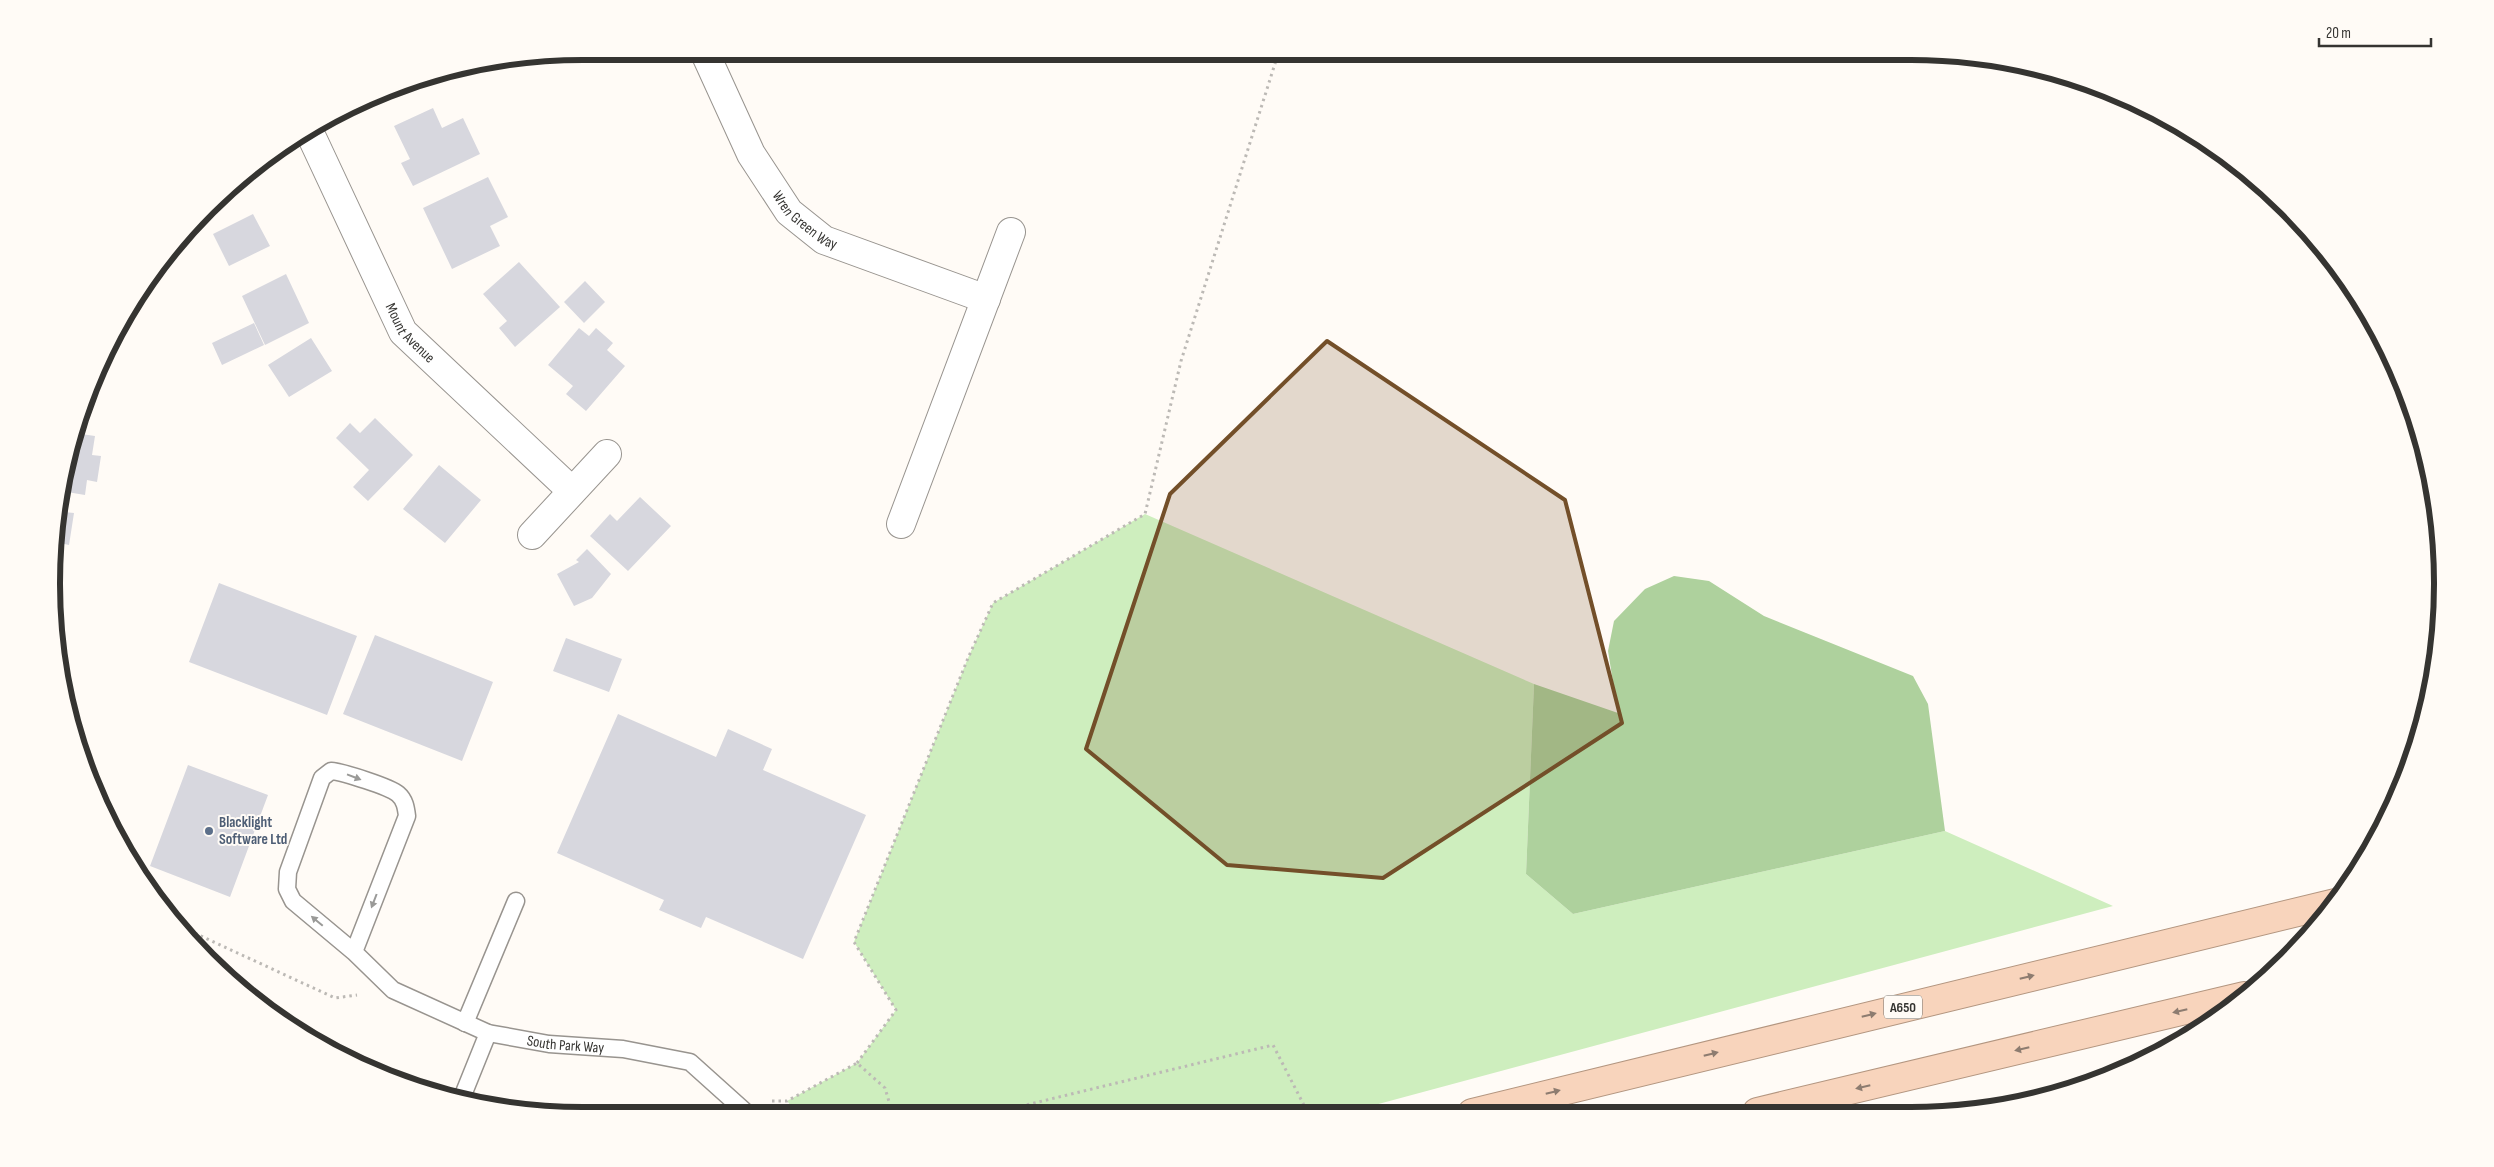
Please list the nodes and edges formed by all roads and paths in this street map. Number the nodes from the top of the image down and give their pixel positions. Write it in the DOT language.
graph roads {
  1 [pos="708,60"];
  2 [pos="1276,60"];
  3 [pos="312,137"];
  4 [pos="1011,232"];
  5 [pos="986,299"];
  6 [pos="607,454"];
  7 [pos="572,491"];
  8 [pos="902,524"];
  9 [pos="532,535"];
  10 [pos="516,901"];
  11 [pos="2323,906"];
  12 [pos="193,932"];
  13 [pos="354,952"];
  14 [pos="393,990"];
  15 [pos="2228,1000"];
  16 [pos="465,1023"];
  17 [pos="488,1033"];
  18 [pos="857,1063"];
  19 [pos="464,1093"];
  20 [pos="735,1107"];
  21 [pos="743,1107"];
  22 [pos="891,1107"];
  23 [pos="1018,1107"];
  24 [pos="1305,1107"];
  25 [pos="1497,1107"];
  26 [pos="1778,1107"];
  1 -- 5 [label="street, Wren Green Way"];
  2 -- 18 [label="path"];
  3 -- 7 [label="street, Mount Avenue"];
  4 -- 5 [label="street"];
  5 -- 8 [label="street"];
  6 -- 7 [label="street"];
  7 -- 9 [label="street"];
  10 -- 16 [label="lane"];
  25 -- 11 [label="highway, A650, one-way"];
  12 -- 14 [label="path"];
  13 -- 13 [label="lane, South Park Way, one-way"];
  13 -- 14 [label="lane, South Park Way"];
  14 -- 16 [label="lane, South Park Way"];
  15 -- 26 [label="highway, one-way"];
  16 -- 17 [label="lane, South Park Way"];
  17 -- 19 [label="lane"];
  17 -- 20 [label="lane, South Park Way"];
  18 -- 21 [label="path"];
  18 -- 22 [label="path"];
  23 -- 24 [label="path"];
}
